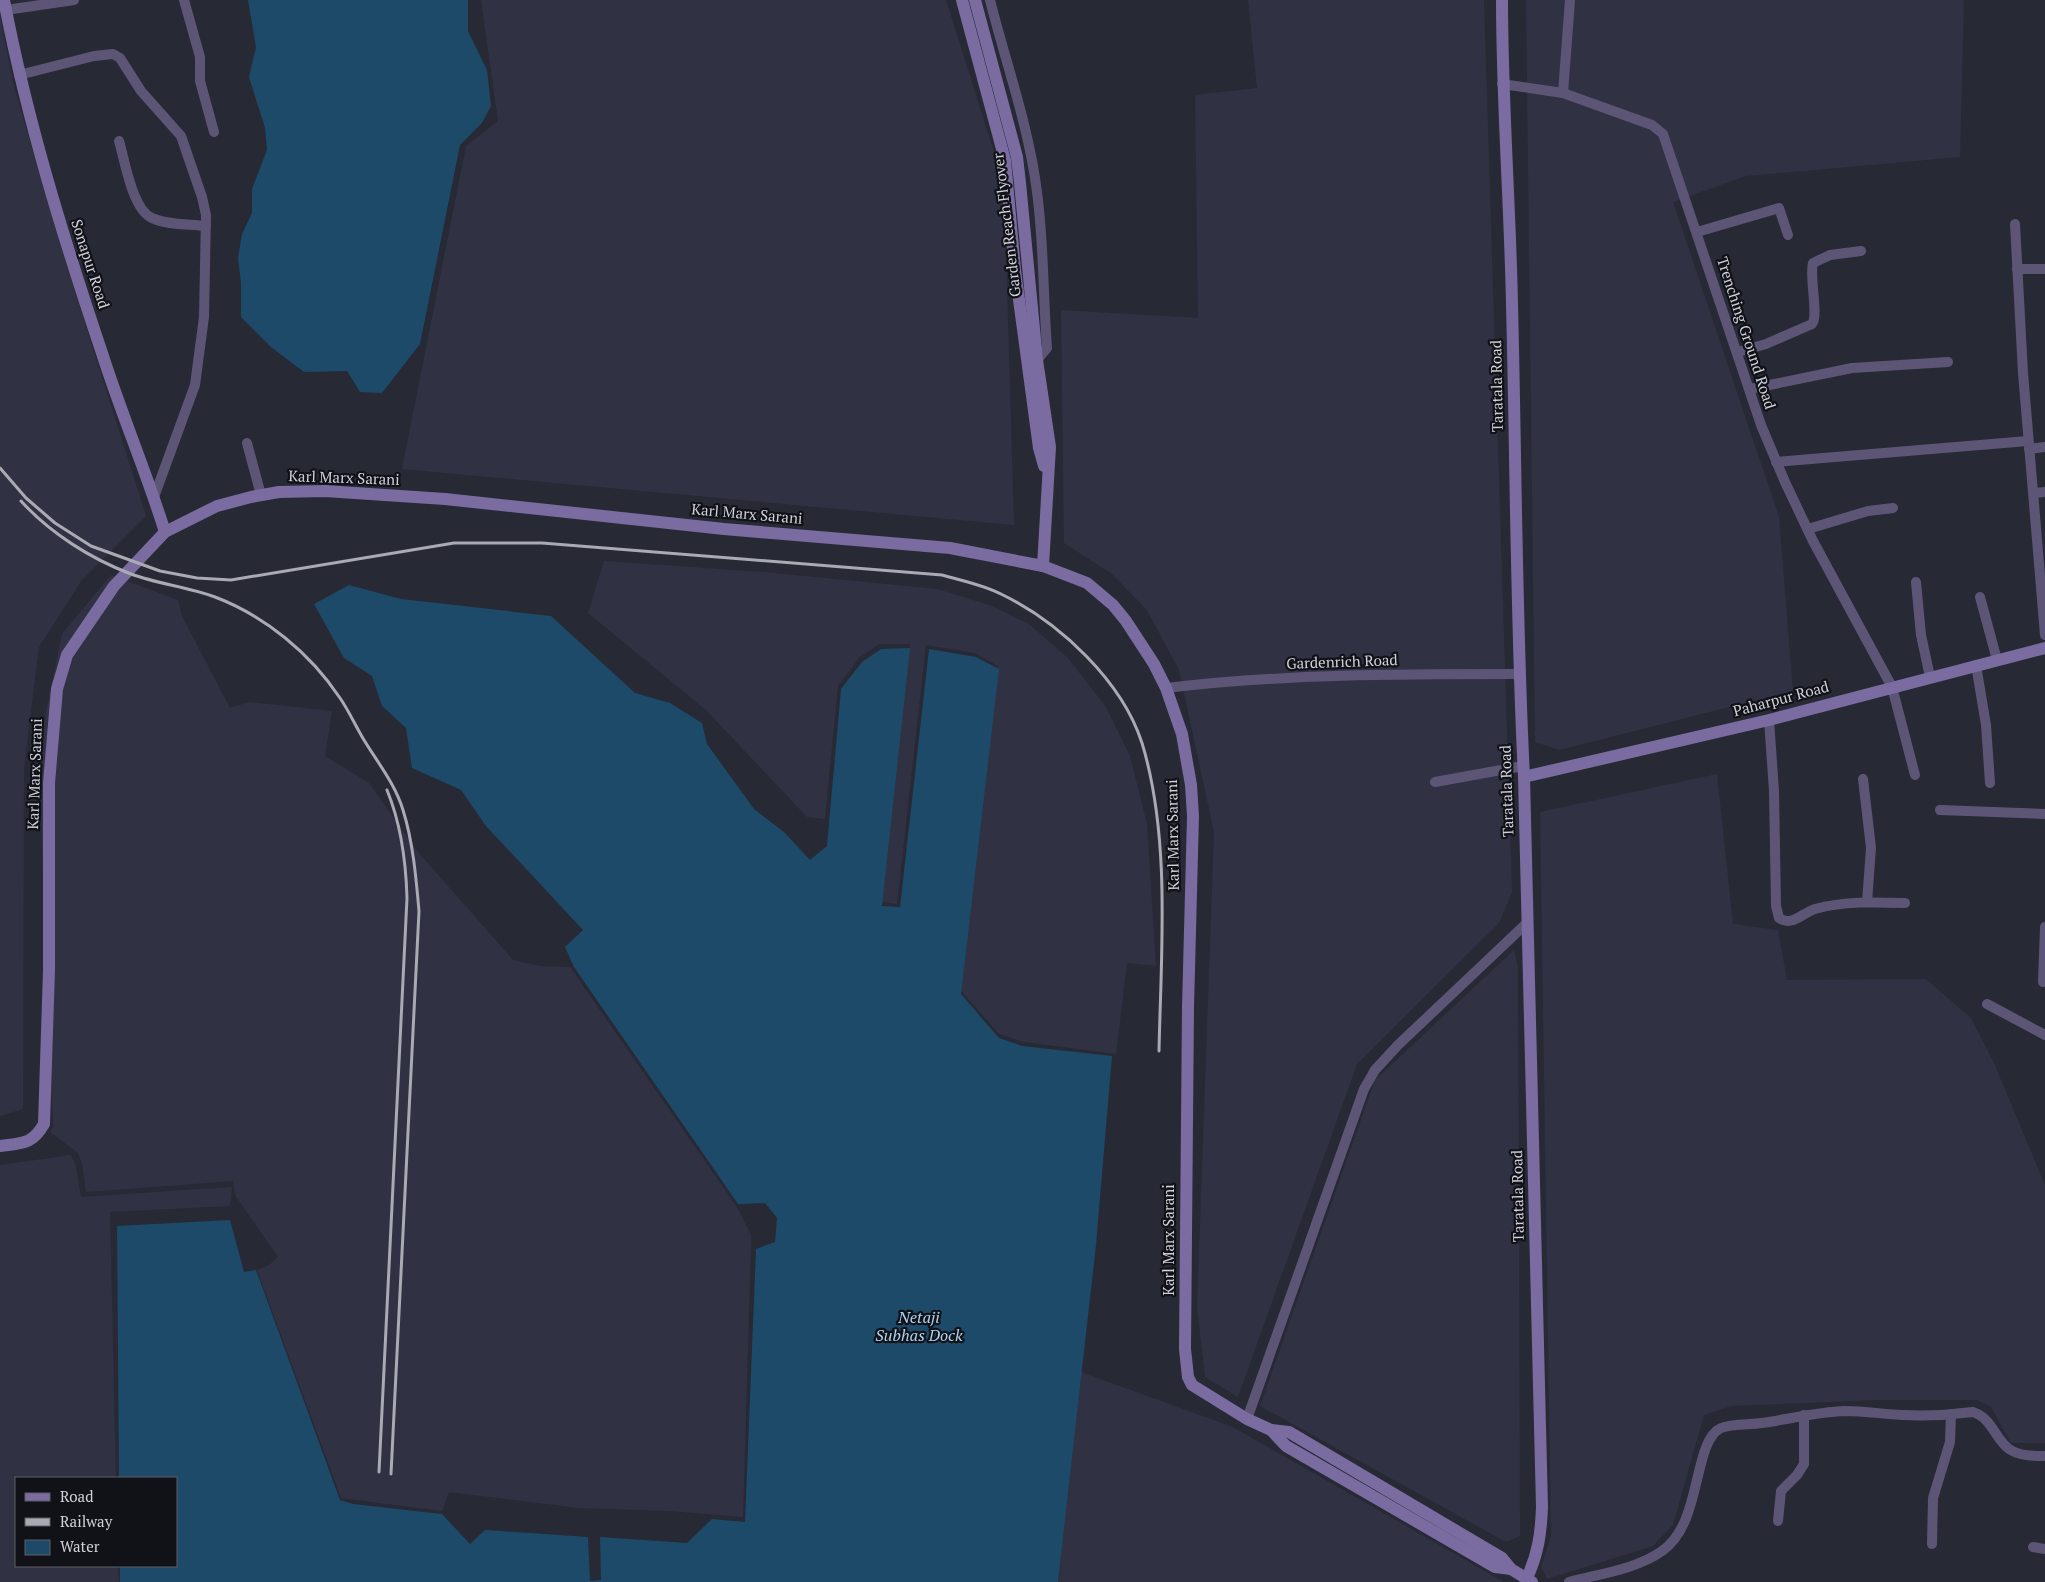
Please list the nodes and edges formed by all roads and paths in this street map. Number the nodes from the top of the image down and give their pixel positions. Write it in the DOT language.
graph roads {
  1 [pos="74,0"];
  2 [pos="184,0"];
  3 [pos="962,0"];
  4 [pos="974,0"];
  5 [pos="990,0"];
  6 [pos="1502,0"];
  7 [pos="1570,0"];
  8 [pos="5,5"];
  9 [pos="19,75"];
  10 [pos="1502,84"];
  11 [pos="1563,93"];
  12 [pos="214,132"];
  13 [pos="119,141"];
  14 [pos="2015,224"];
  15 [pos="206,226"];
  16 [pos="1697,232"];
  17 [pos="1788,235"];
  18 [pos="1861,251"];
  19 [pos="2017,269"];
  20 [pos="2045,269"];
  21 [pos="1738,352"];
  22 [pos="1032,360"];
  23 [pos="1948,362"];
  24 [pos="1750,389"];
  25 [pos="247,443"];
  26 [pos="2029,445"];
  27 [pos="2045,447"];
  28 [pos="1776,462"];
  29 [pos="2040,492"];
  30 [pos="261,495"];
  31 [pos="154,497"];
  32 [pos="1893,508"];
  33 [pos="1808,530"];
  34 [pos="165,532"];
  35 [pos="1043,566"];
  36 [pos="1916,582"];
  37 [pos="1980,597"];
  38 [pos="2045,635"];
  39 [pos="2045,648"];
  40 [pos="1997,660"];
  41 [pos="1976,665"];
  42 [pos="1519,674"];
  43 [pos="1930,677"];
  44 [pos="1892,687"];
  45 [pos="1166,688"];
  46 [pos="1769,720"];
  47 [pos="1523,772"];
  48 [pos="1915,775"];
  49 [pos="1863,778"];
  50 [pos="1435,782"];
  51 [pos="1990,783"];
  52 [pos="1940,810"];
  53 [pos="2045,814"];
  54 [pos="1867,902"];
  55 [pos="1905,903"];
  56 [pos="1527,923"];
  57 [pos="2045,928"];
  58 [pos="2043,982"];
  59 [pos="1987,1004"];
  60 [pos="2045,1035"];
  61 [pos="0,1146"];
  62 [pos="1951,1414"];
  63 [pos="1804,1415"];
  64 [pos="1247,1419"];
  65 [pos="2045,1456"];
  66 [pos="1778,1521"];
  67 [pos="1932,1544"];
  68 [pos="2033,1547"];
  69 [pos="2045,1549"];
  70 [pos="1529,1580"];
  71 [pos="1569,1582"];
  1 -- 8 [label="street"];
  2 -- 12 [label="street"];
  3 -- 22 [label="main road, Garden Reach Flyover"];
  4 -- 22 [label="main road, Garden Reach Flyover"];
  5 -- 22 [label="street"];
  6 -- 10 [label="main road, Taratala Road"];
  7 -- 11 [label="street"];
  8 -- 9 [label="main road, Sonapur Road"];
  9 -- 15 [label="street"];
  9 -- 31 [label="main road, Sonapur Road"];
  10 -- 11 [label="street, Trenching Ground Road"];
  10 -- 42 [label="main road, Taratala Road"];
  11 -- 16 [label="street, Trenching Ground Road"];
  13 -- 15 [label="street"];
  14 -- 19 [label="street"];
  15 -- 31 [label="street"];
  16 -- 17 [label="street"];
  16 -- 21 [label="street, Trenching Ground Road"];
  18 -- 21 [label="street"];
  19 -- 20 [label="street"];
  19 -- 26 [label="street"];
  21 -- 24 [label="street, Trenching Ground Road"];
  22 -- 35 [label="main road"];
  23 -- 24 [label="street"];
  24 -- 28 [label="street, Trenching Ground Road"];
  25 -- 30 [label="street"];
  26 -- 27 [label="street"];
  26 -- 28 [label="street"];
  26 -- 29 [label="street"];
  28 -- 33 [label="street, Trenching Ground Road"];
  29 -- 38 [label="street"];
  30 -- 34 [label="main road, Karl Marx Sarani"];
  30 -- 35 [label="main road, Karl Marx Sarani"];
  31 -- 34 [label="main road, Sonapur Road"];
  32 -- 33 [label="street"];
  33 -- 44 [label="street, Trenching Ground Road"];
  34 -- 61 [label="main road, Karl Marx Sarani"];
  35 -- 45 [label="main road, Karl Marx Sarani"];
  36 -- 43 [label="street"];
  37 -- 40 [label="street"];
  39 -- 40 [label="main road, Paharpur Road"];
  40 -- 41 [label="main road, Paharpur Road"];
  41 -- 43 [label="main road, Paharpur Road"];
  41 -- 51 [label="street"];
  42 -- 45 [label="street, Gardenrich Road"];
  42 -- 47 [label="main road, Taratala Road"];
  43 -- 44 [label="main road, Paharpur Road"];
  44 -- 46 [label="main road, Paharpur Road"];
  44 -- 48 [label="street, Trenching Ground Road"];
  45 -- 64 [label="main road, Karl Marx Sarani"];
  46 -- 47 [label="main road, Paharpur Road"];
  46 -- 54 [label="street"];
  47 -- 50 [label="street"];
  47 -- 56 [label="main road, Taratala Road"];
  49 -- 54 [label="street"];
  52 -- 53 [label="street"];
  54 -- 55 [label="street"];
  56 -- 64 [label="street"];
  56 -- 70 [label="main road, Taratala Road"];
  57 -- 58 [label="street"];
  59 -- 60 [label="street"];
  62 -- 63 [label="street"];
  62 -- 65 [label="street"];
  62 -- 67 [label="street"];
  63 -- 66 [label="street"];
  63 -- 71 [label="street"];
  64 -- 70 [label="main road, Karl Marx Sarani"];
  68 -- 69 [label="street"];
}
